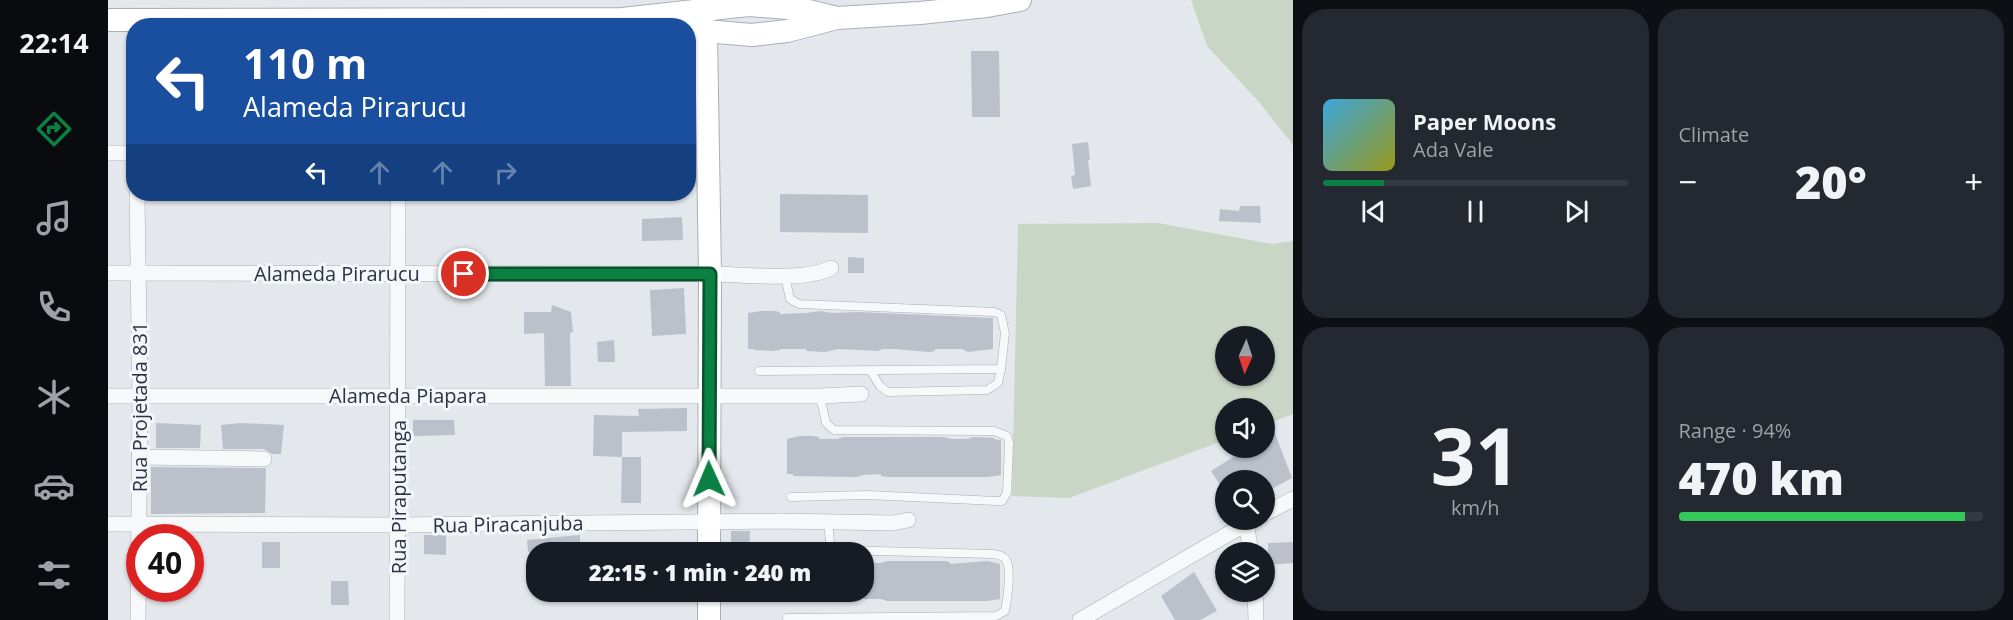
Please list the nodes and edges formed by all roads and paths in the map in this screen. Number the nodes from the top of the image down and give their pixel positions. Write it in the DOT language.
graph roads {
  1 [pos="1020,0"];
  2 [pos="735,3"];
  3 [pos="765,4"];
  4 [pos="706,9"];
  5 [pos="630,18"];
  6 [pos="837,18"];
  7 [pos="108,20"];
  8 [pos="126,22"];
  9 [pos="697,31"];
  10 [pos="771,33"];
  11 [pos="108,153"];
  12 [pos="126,153"];
  13 [pos="137,201"];
  14 [pos="398,201"];
  15 [pos="831,268"];
  16 [pos="108,273"];
  17 [pos="138,273"];
  18 [pos="397,274"];
  19 [pos="710,274"];
  20 [pos="785,276"];
  21 [pos="1001,369"];
  22 [pos="870,370"];
  23 [pos="759,371"];
  24 [pos="861,394"];
  25 [pos="398,395"];
  26 [pos="108,396"];
  27 [pos="140,396"];
  28 [pos="708,396"];
  29 [pos="820,396"];
  30 [pos="140,457"];
  31 [pos="264,459"];
  32 [pos="791,497"];
  33 [pos="1293,500"];
  34 [pos="1275,509"];
  35 [pos="908,520"];
  36 [pos="710,521"];
  37 [pos="828,521"];
  38 [pos="108,524"];
  39 [pos="126,524"];
  40 [pos="139,524"];
  41 [pos="204,524"];
  42 [pos="397,525"];
  43 [pos="1235,530"];
  44 [pos="710,542"];
  45 [pos="138,602"];
  46 [pos="709,602"];
  47 [pos="1255,602"];
  48 [pos="787,618"];
  49 [pos="138,620"];
  50 [pos="397,620"];
  51 [pos="709,620"];
  52 [pos="1080,620"];
  53 [pos="1256,620"];
  1 -- 6 [label="street"];
  2 -- 3 [label="street"];
  2 -- 4 [label="street"];
  3 -- 6 [label="street"];
  3 -- 10 [label="street"];
  4 -- 5 [label="street"];
  4 -- 9 [label="street"];
  6 -- 10 [label="street"];
  7 -- 8 [label="street"];
  9 -- 10 [label="street"];
  9 -- 19 [label="street"];
  11 -- 12 [label="street"];
  13 -- 17 [label="street, Rua Projetada 831"];
  14 -- 18 [label="street, Rua Piraputanga"];
  15 -- 20 [label="street"];
  16 -- 17 [label="street, Alameda Pirarucu"];
  17 -- 18 [label="street, Alameda Pirarucu"];
  17 -- 27 [label="street, Rua Projetada 831"];
  18 -- 19 [label="street, Alameda Pirarucu"];
  18 -- 25 [label="street, Rua Piraputanga"];
  19 -- 20 [label="street"];
  19 -- 28 [label="street"];
  20 -- 21 [label="lane"];
  21 -- 22 [label="lane"];
  21 -- 22 [label="lane"];
  22 -- 23 [label="lane"];
  24 -- 29 [label="street, Alameda Piapara"];
  25 -- 27 [label="street, Alameda Piapara"];
  25 -- 28 [label="street, Alameda Piapara"];
  25 -- 42 [label="street, Rua Piraputanga"];
  26 -- 27 [label="street, Alameda Piapara"];
  27 -- 30 [label="street, Rua Projetada 831"];
  28 -- 29 [label="street, Alameda Piapara"];
  28 -- 36 [label="street"];
  29 -- 32 [label="lane"];
  30 -- 31 [label="street"];
  30 -- 40 [label="street, Rua Projetada 831"];
  33 -- 34 [label="street"];
  35 -- 37 [label="street, Rua Piracanjuba"];
  36 -- 37 [label="street, Rua Piracanjuba"];
  36 -- 42 [label="street, Rua Piracanjuba"];
  36 -- 44 [label="street"];
  37 -- 48 [label="lane"];
  38 -- 39 [label="street, Rua Piracanjuba"];
  41 -- 42 [label="street, Rua Piracanjuba"];
  42 -- 50 [label="street, Rua Piraputanga"];
  43 -- 52 [label="street"];
  45 -- 49 [label="street, Rua Projetada 831"];
  46 -- 51 [label="street"];
  47 -- 53 [label="street"];
}
